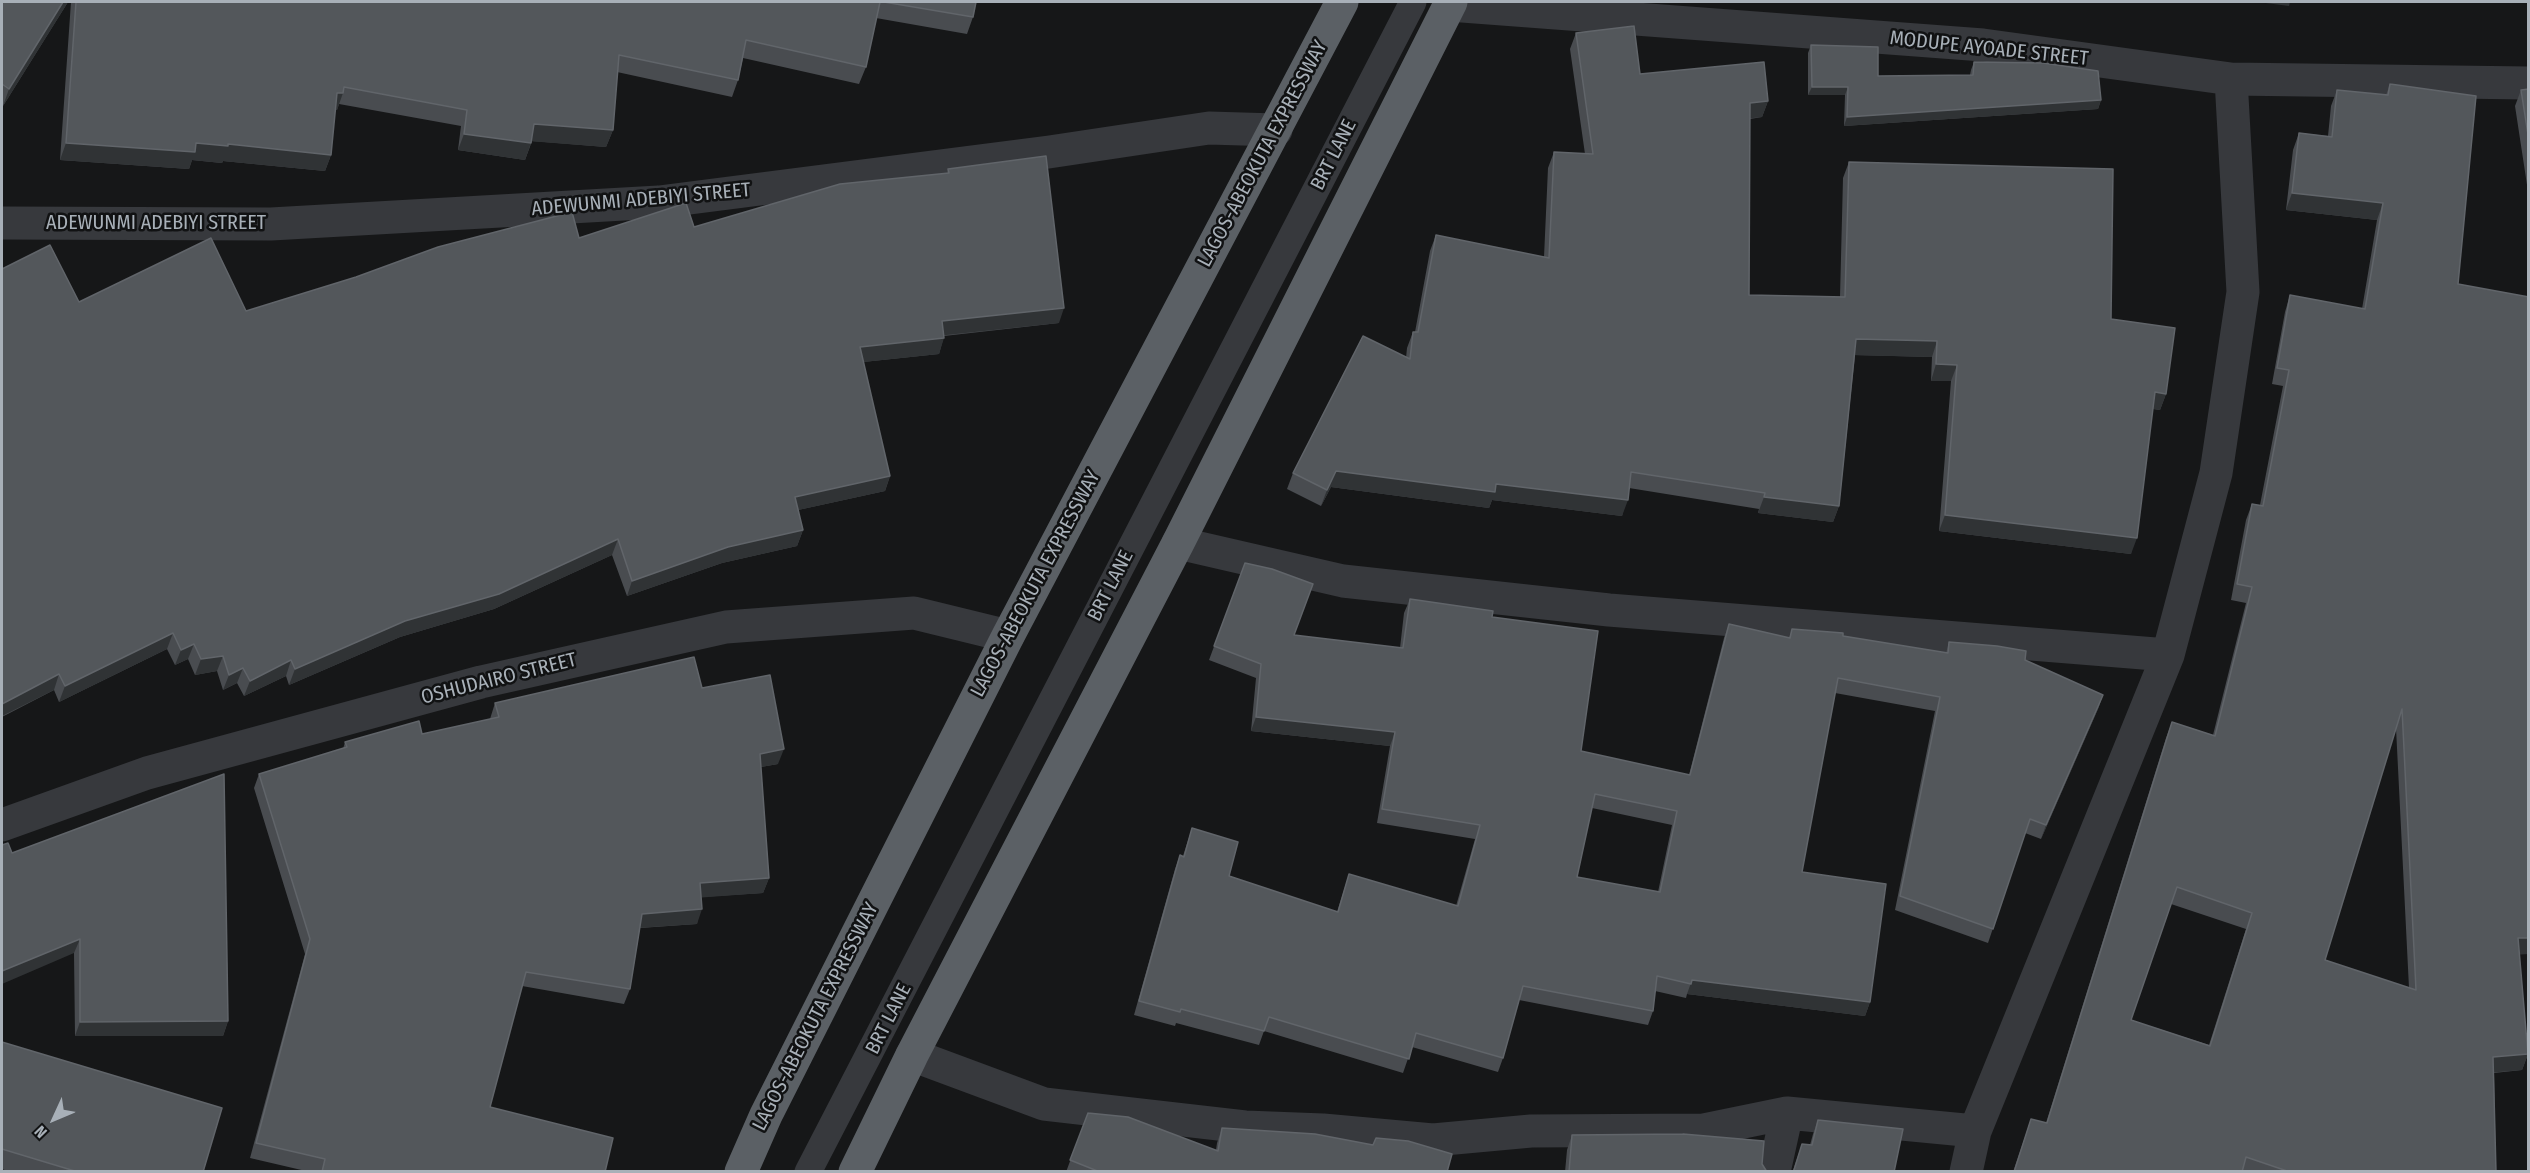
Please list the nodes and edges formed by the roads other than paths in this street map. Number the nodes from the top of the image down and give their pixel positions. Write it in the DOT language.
graph roads {
  1 [pos="1342,2"];
  2 [pos="1413,2"];
  3 [pos="1450,3"];
  4 [pos="2231,79"];
  5 [pos="2529,83"];
  6 [pos="1276,130"];
  7 [pos="2,223"];
  8 [pos="1178,543"];
  9 [pos="1008,636"];
  10 [pos="2168,655"];
  11 [pos="2,825"];
  12 [pos="912,1055"];
  13 [pos="1786,1113"];
  14 [pos="1976,1131"];
  15 [pos="741,1172"];
  16 [pos="808,1172"];
  17 [pos="855,1172"];
  18 [pos="1774,1172"];
  19 [pos="1966,1172"];
  1 -- 6 [label="highway, LAGOS-ABEOKUTA EXPRESSWAY"];
  2 -- 16 [label="lane, BRT LANE"];
  3 -- 4 [label="street, MODUPE AYOADE STREET"];
  3 -- 8 [label="highway"];
  4 -- 5 [label="street, MODUPE AYOADE STREET"];
  4 -- 10 [label="street"];
  6 -- 7 [label="street, ADEWUNMI ADEBIYI STREET"];
  6 -- 9 [label="highway, LAGOS-ABEOKUTA EXPRESSWAY"];
  8 -- 10 [label="street"];
  8 -- 12 [label="highway"];
  9 -- 11 [label="street, OSHUDAIRO STREET"];
  9 -- 15 [label="highway, LAGOS-ABEOKUTA EXPRESSWAY"];
  10 -- 14 [label="street"];
  12 -- 13 [label="street"];
  12 -- 17 [label="highway"];
  13 -- 14 [label="street"];
  13 -- 18 [label="street"];
  14 -- 19 [label="street"];
}
